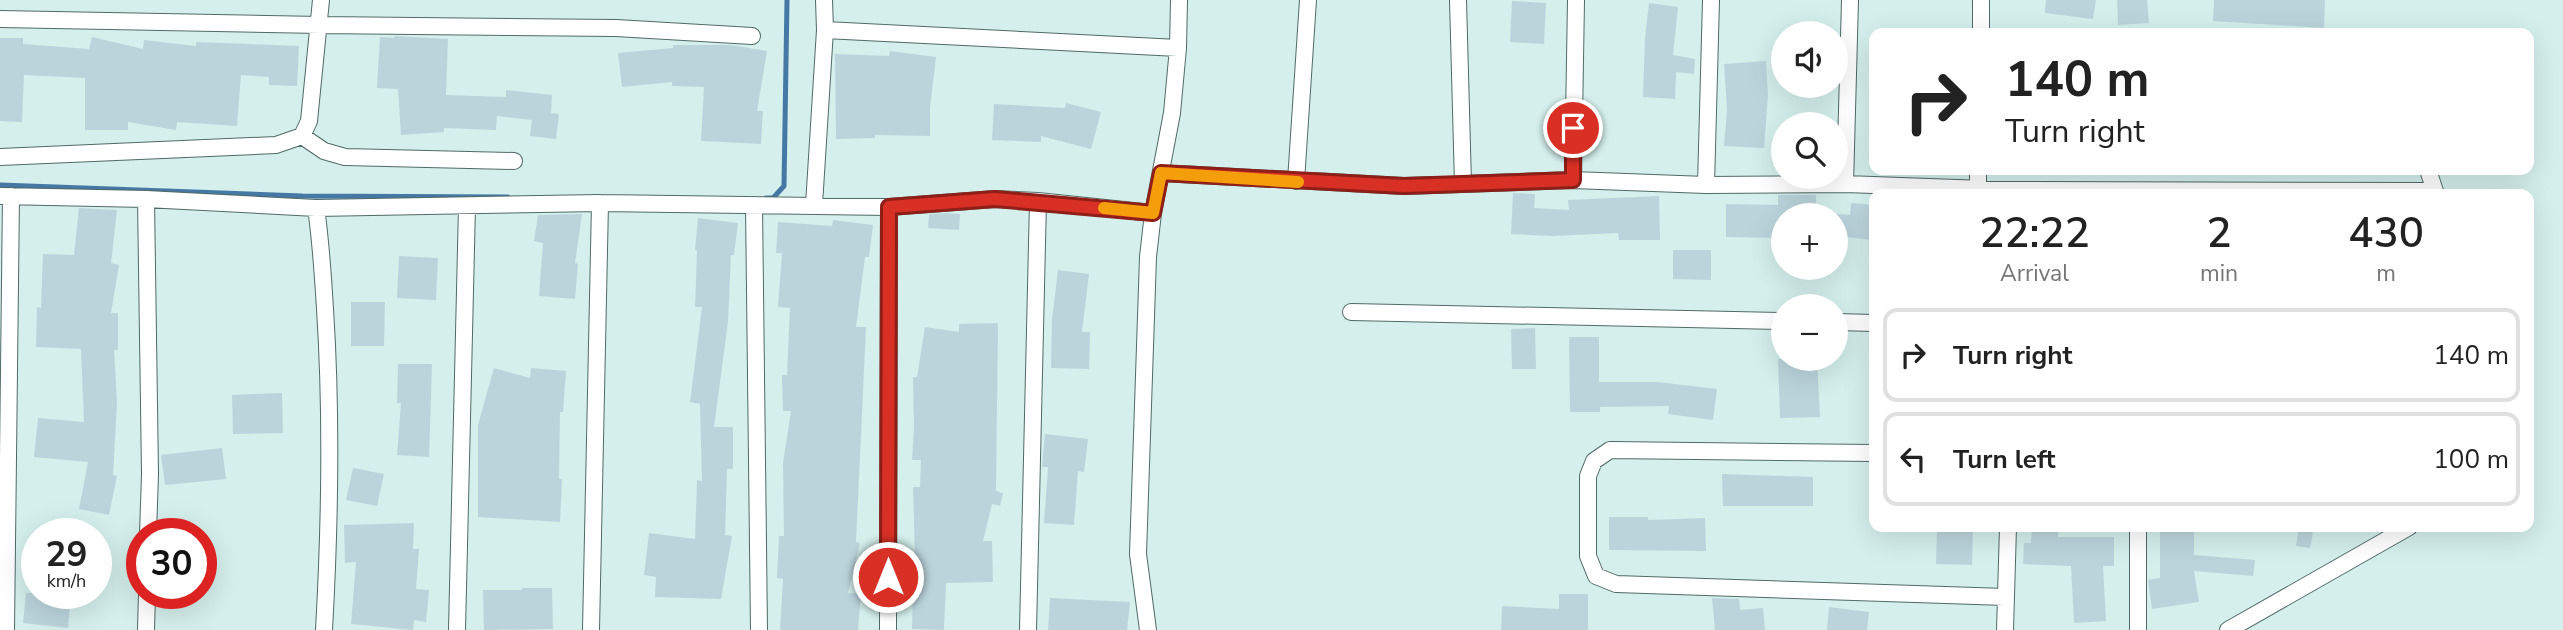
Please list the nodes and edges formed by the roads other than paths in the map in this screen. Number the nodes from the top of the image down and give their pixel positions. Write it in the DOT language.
graph roads {
  1 [pos="321,0"];
  2 [pos="824,0"];
  3 [pos="1179,0"];
  4 [pos="1308,0"];
  5 [pos="1458,0"];
  6 [pos="1576,0"];
  7 [pos="1711,0"];
  8 [pos="1850,0"];
  9 [pos="1981,0"];
  10 [pos="0,19"];
  11 [pos="320,25"];
  12 [pos="1981,28"];
  13 [pos="825,30"];
  14 [pos="752,36"];
  15 [pos="1178,48"];
  16 [pos="1847,112"];
  17 [pos="302,136"];
  18 [pos="0,157"];
  19 [pos="514,161"];
  20 [pos="1161,173"];
  21 [pos="1978,175"];
  22 [pos="1573,180"];
  23 [pos="1296,181"];
  24 [pos="1463,184"];
  25 [pos="1848,184"];
  26 [pos="1706,185"];
  27 [pos="1771,185"];
  28 [pos="1978,188"];
  29 [pos="1987,189"];
  30 [pos="6,196"];
  31 [pos="146,200"];
  32 [pos="1038,201"];
  33 [pos="600,203"];
  34 [pos="467,205"];
  35 [pos="754,205"];
  36 [pos="814,205"];
  37 [pos="889,207"];
  38 [pos="316,208"];
  39 [pos="1153,213"];
  40 [pos="1351,312"];
  41 [pos="1771,321"];
  42 [pos="1848,322"];
  43 [pos="1869,323"];
  44 [pos="1869,453"];
  45 [pos="148,518"];
  46 [pos="2008,532"];
  47 [pos="2138,532"];
  48 [pos="2400,532"];
  49 [pos="2006,597"];
  50 [pos="147,609"];
  51 [pos="6,630"];
  52 [pos="146,630"];
  53 [pos="324,630"];
  54 [pos="457,630"];
  55 [pos="590,630"];
  56 [pos="759,630"];
  57 [pos="888,630"];
  58 [pos="1028,630"];
  59 [pos="1148,630"];
  60 [pos="2005,630"];
  61 [pos="2138,630"];
  62 [pos="2228,630"];
  1 -- 11 [label="street"];
  2 -- 13 [label="street"];
  3 -- 15 [label="street"];
  4 -- 23 [label="street"];
  5 -- 24 [label="street"];
  6 -- 22 [label="street"];
  7 -- 26 [label="street"];
  8 -- 16 [label="street"];
  9 -- 12 [label="street"];
  10 -- 11 [label="street"];
  11 -- 14 [label="street"];
  11 -- 17 [label="street"];
  13 -- 15 [label="street"];
  13 -- 36 [label="street"];
  15 -- 20 [label="street"];
  17 -- 18 [label="street"];
  17 -- 19 [label="street"];
  20 -- 23 [label="street"];
  20 -- 39 [label="street"];
  21 -- 28 [label="street"];
  22 -- 24 [label="street"];
  22 -- 26 [label="street"];
  23 -- 24 [label="street"];
  25 -- 28 [label="street"];
  26 -- 27 [label="street"];
  28 -- 29 [label="street"];
  30 -- 31 [label="street"];
  30 -- 51 [label="street"];
  31 -- 38 [label="street"];
  31 -- 45 [label="street"];
  32 -- 37 [label="street"];
  32 -- 39 [label="street"];
  32 -- 58 [label="street"];
  33 -- 34 [label="street"];
  33 -- 35 [label="street"];
  33 -- 55 [label="street"];
  34 -- 38 [label="street"];
  34 -- 54 [label="street"];
  35 -- 36 [label="street"];
  35 -- 56 [label="street"];
  36 -- 37 [label="street"];
  37 -- 57 [label="street"];
  38 -- 53 [label="street"];
  39 -- 59 [label="street"];
  40 -- 41 [label="street"];
  42 -- 43 [label="street"];
  44 -- 49 [label="street"];
  46 -- 49 [label="street"];
  47 -- 61 [label="street"];
  48 -- 62 [label="street"];
  49 -- 60 [label="street"];
  50 -- 52 [label="street"];
}
